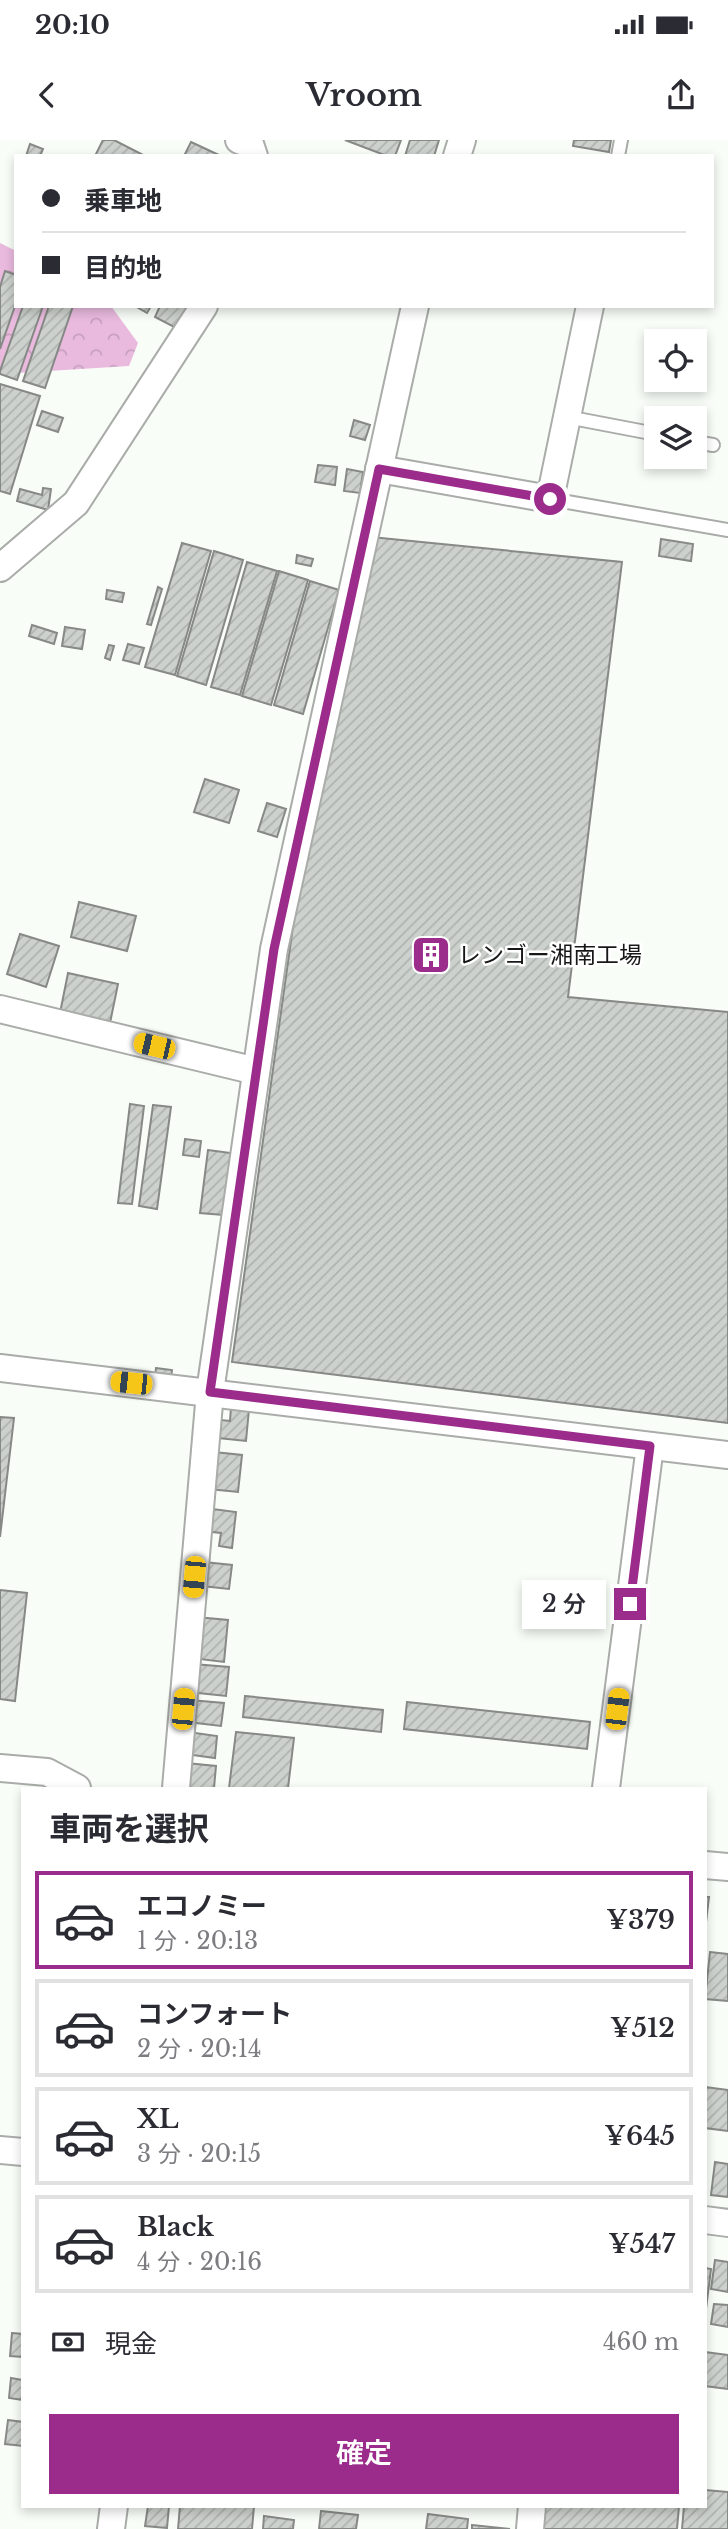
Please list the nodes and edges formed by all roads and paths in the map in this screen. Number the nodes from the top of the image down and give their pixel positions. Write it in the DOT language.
graph roads {
  1 [pos="239,140"];
  2 [pos="253,154"];
  3 [pos="203,308"];
  4 [pos="415,308"];
  5 [pos="590,308"];
  6 [pos="567,417"];
  7 [pos="644,432"];
  8 [pos="707,444"];
  9 [pos="713,445"];
  10 [pos="379,469"];
  11 [pos="550,499"];
  12 [pos="728,530"];
  13 [pos="0,568"];
  14 [pos="0,1009"];
  15 [pos="256,1071"];
  16 [pos="0,1368"];
  17 [pos="210,1392"];
  18 [pos="650,1446"];
  19 [pos="728,1455"];
  20 [pos="0,1768"];
  21 [pos="75,1787"];
  22 [pos="176,1787"];
  23 [pos="606,1787"];
  24 [pos="707,1865"];
  25 [pos="728,1867"];
  26 [pos="0,2150"];
  27 [pos="21,2152"];
  28 [pos="707,2220"];
  29 [pos="728,2223"];
  30 [pos="114,2508"];
  31 [pos="532,2508"];
  32 [pos="111,2529"];
  33 [pos="530,2529"];
  1 -- 2 [label="street"];
  3 -- 13 [label="street"];
  4 -- 10 [label="street"];
  5 -- 6 [label="street"];
  6 -- 7 [label="lane"];
  6 -- 11 [label="street"];
  8 -- 9 [label="lane"];
  10 -- 11 [label="street"];
  10 -- 15 [label="street"];
  11 -- 12 [label="lane"];
  14 -- 15 [label="street"];
  15 -- 17 [label="street"];
  16 -- 17 [label="street"];
  17 -- 18 [label="street"];
  17 -- 22 [label="street"];
  18 -- 19 [label="street"];
  18 -- 23 [label="street"];
  20 -- 21 [label="street"];
  24 -- 25 [label="street"];
  26 -- 27 [label="street"];
  28 -- 29 [label="street"];
  30 -- 32 [label="street"];
  31 -- 33 [label="street"];
}
